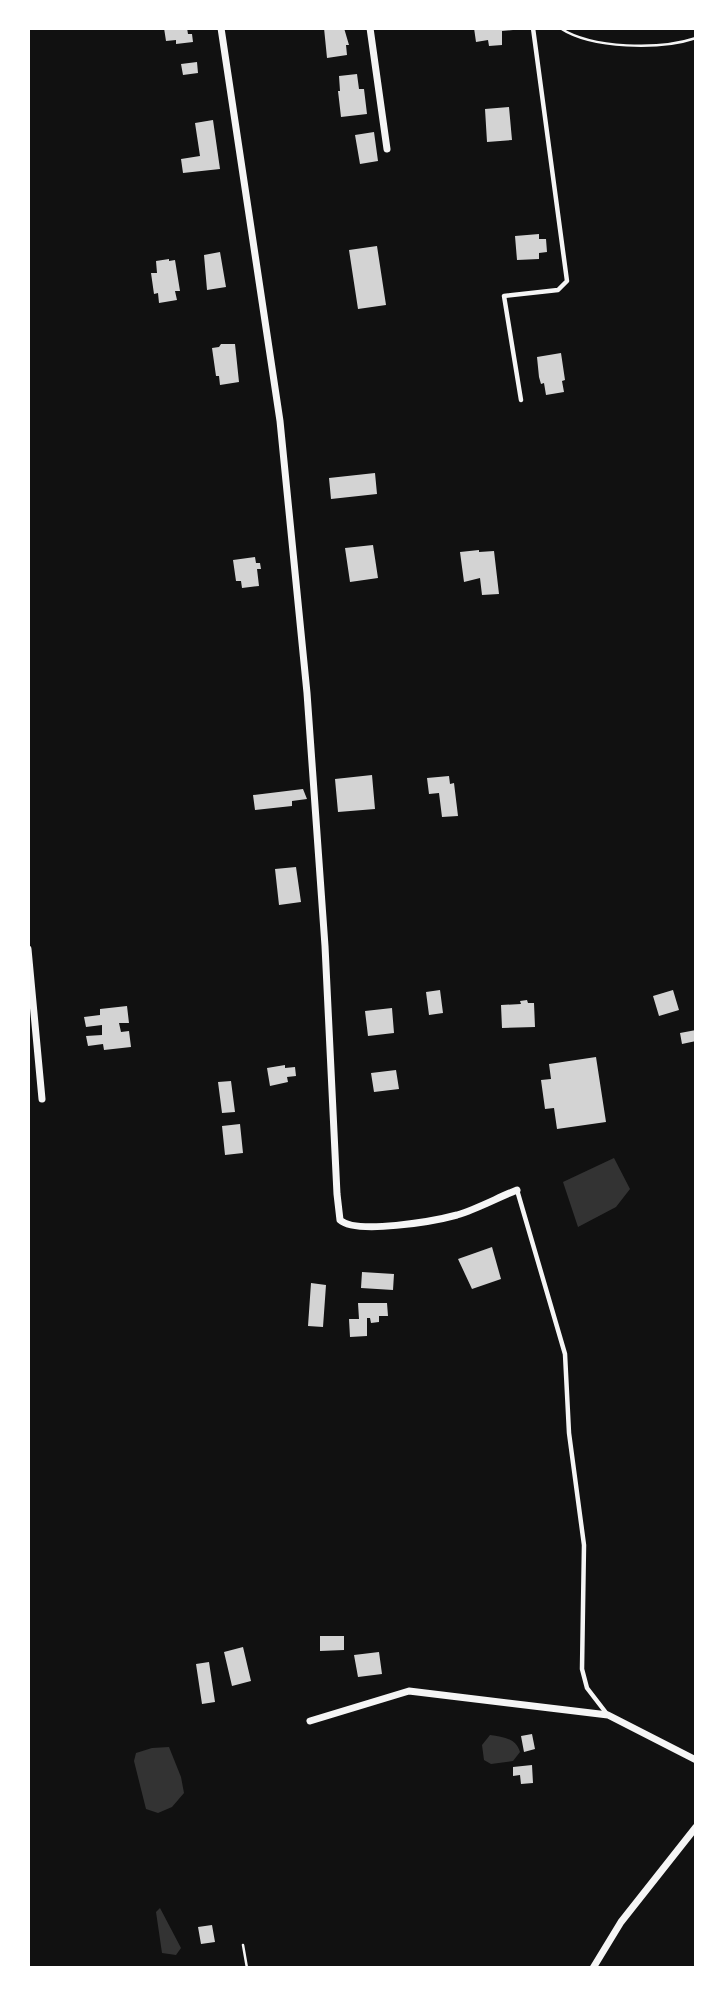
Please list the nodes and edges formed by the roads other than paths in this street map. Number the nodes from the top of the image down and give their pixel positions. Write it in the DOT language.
graph roads {
  1 [pos="221,28"];
  2 [pos="370,28"];
  3 [pos="533,28"];
  4 [pos="387,149"];
  5 [pos="521,400"];
  6 [pos="28,949"];
  7 [pos="42,1099"];
  8 [pos="517,1190"];
  9 [pos="608,1715"];
  10 [pos="310,1721"];
  11 [pos="696,1760"];
  12 [pos="696,1827"];
  13 [pos="593,1968"];
  1 -- 8 [label="street"];
  2 -- 4 [label="street"];
  3 -- 5 [label="lane"];
  6 -- 7 [label="street"];
  8 -- 9 [label="lane"];
  9 -- 10 [label="street"];
  9 -- 11 [label="street"];
  12 -- 13 [label="street"];
}
